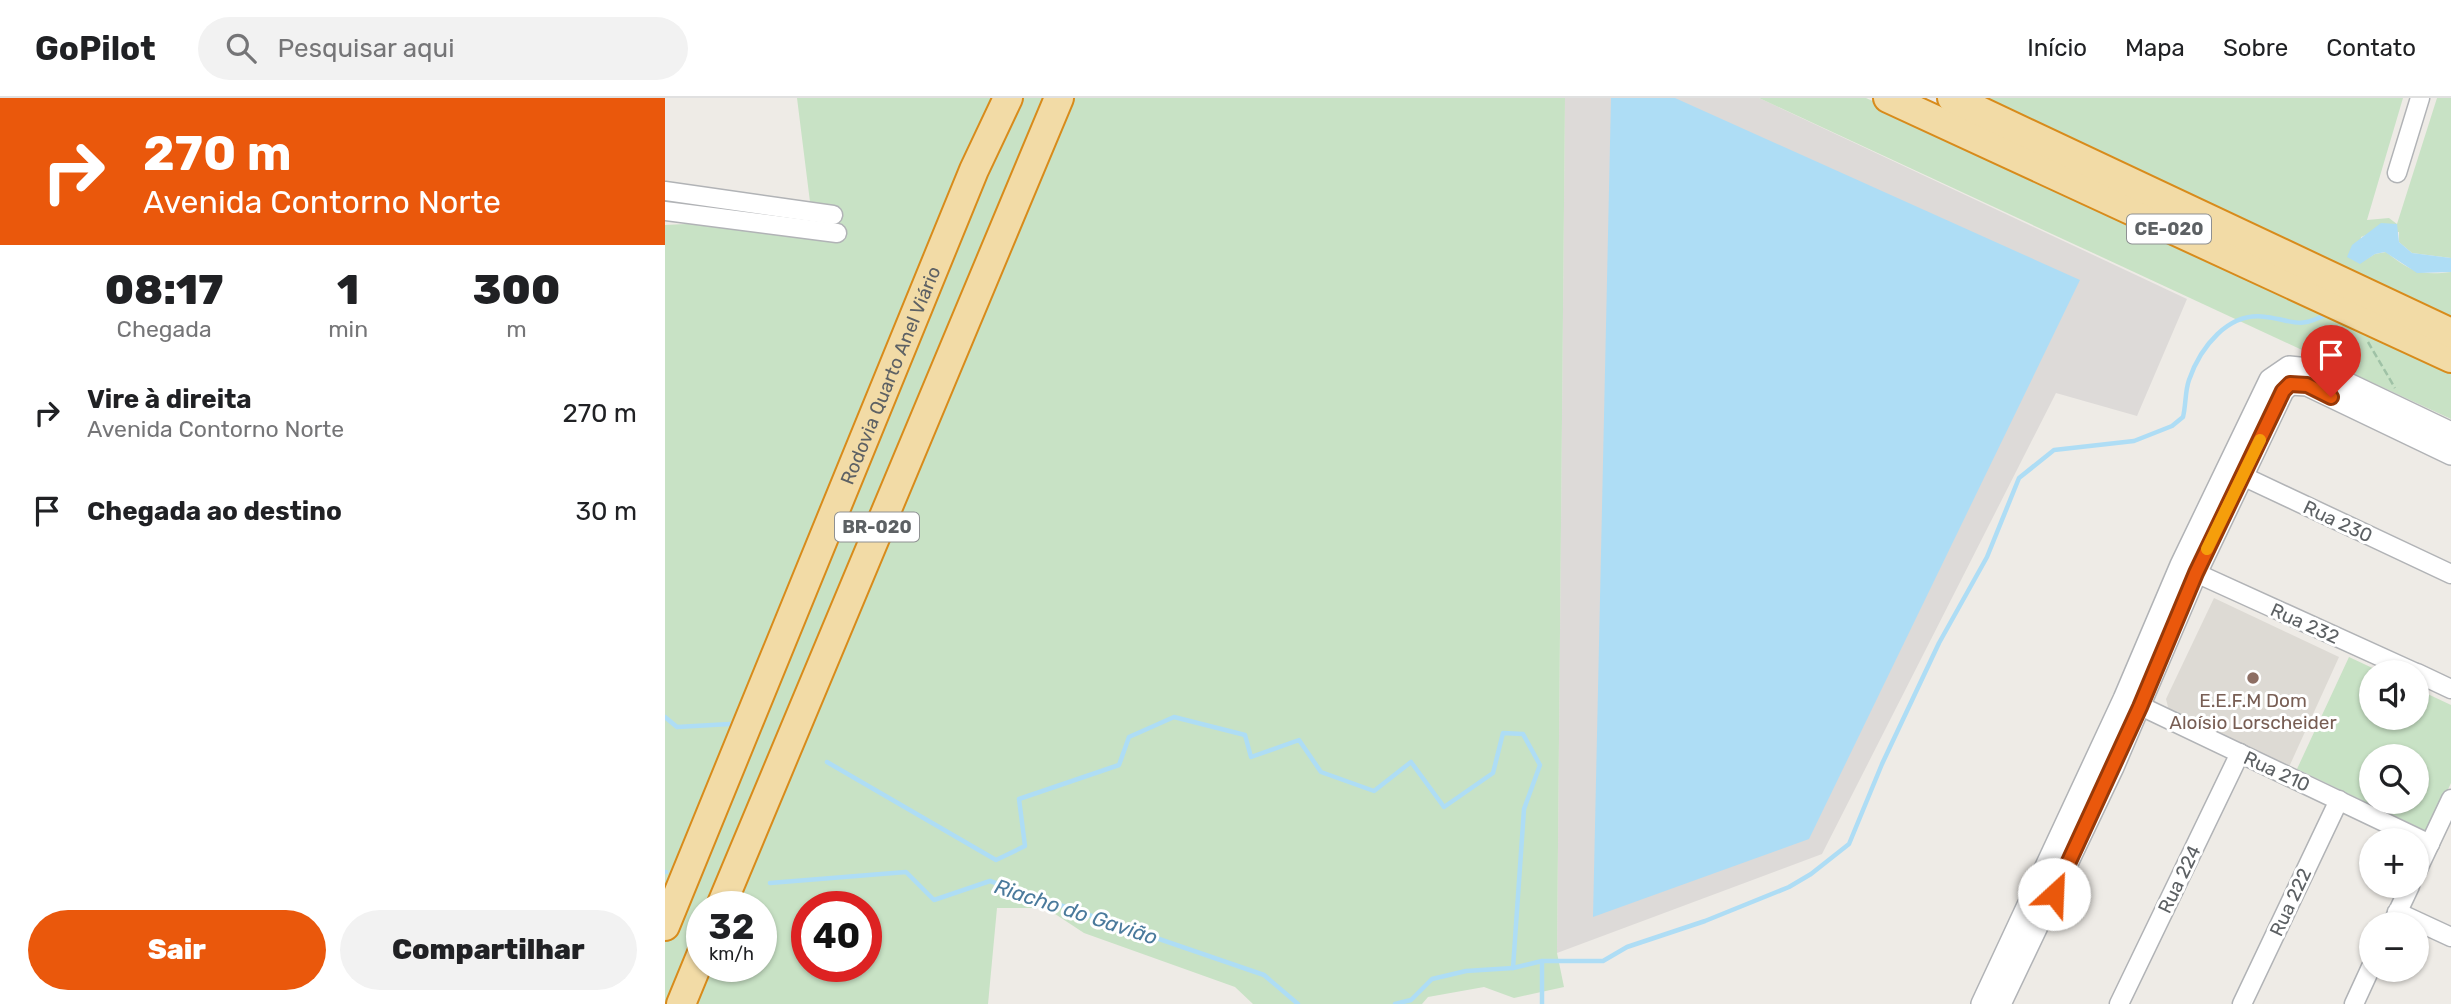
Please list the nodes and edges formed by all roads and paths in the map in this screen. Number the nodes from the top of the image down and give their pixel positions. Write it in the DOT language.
graph roads {
  1 [pos="991,98"];
  2 [pos="1008,98"];
  3 [pos="1059,98"];
  4 [pos="1081,98"];
  5 [pos="1888,98"];
  6 [pos="1952,98"];
  7 [pos="2420,98"];
  8 [pos="1038,149"];
  9 [pos="974,170"];
  10 [pos="2397,173"];
  11 [pos="665,191"];
  12 [pos="665,211"];
  13 [pos="833,215"];
  14 [pos="837,233"];
  15 [pos="2451,333"];
  16 [pos="2451,358"];
  17 [pos="2319,370"];
  18 [pos="2283,377"];
  19 [pos="2404,410"];
  20 [pos="2451,433"];
  21 [pos="2451,454"];
  22 [pos="2234,472"];
  23 [pos="2196,573"];
  24 [pos="2451,574"];
  25 [pos="2387,660"];
  26 [pos="2429,679"];
  27 [pos="2451,689"];
  28 [pos="2132,703"];
  29 [pos="2240,753"];
  30 [pos="2451,799"];
  31 [pos="2339,800"];
  32 [pos="2447,819"];
  33 [pos="2430,844"];
  34 [pos="727,891"];
  35 [pos="665,926"];
  36 [pos="2429,930"];
  37 [pos="2451,937"];
  38 [pos="690,982"];
  39 [pos="2364,982"];
  40 [pos="681,1004"];
  41 [pos="1982,1004"];
  42 [pos="2000,1004"];
  43 [pos="2119,1004"];
  44 [pos="2242,1004"];
  45 [pos="2354,1004"];
  1 -- 9 [label="highway"];
  2 -- 9 [label="highway, Rodovia Quarto Anel Viário / BR-020"];
  3 -- 8 [label="highway, BR-020"];
  4 -- 8 [label="highway"];
  5 -- 16 [label="highway, CE-020"];
  6 -- 15 [label="highway, CE-020"];
  7 -- 10 [label="street"];
  8 -- 34 [label="highway, BR-020"];
  9 -- 35 [label="highway, Rodovia Quarto Anel Viário / BR-020"];
  11 -- 13 [label="street"];
  12 -- 14 [label="street"];
  17 -- 18 [label="street"];
  17 -- 19 [label="street"];
  17 -- 19 [label="path"];
  18 -- 21 [label="street"];
  18 -- 22 [label="street"];
  19 -- 20 [label="street"];
  22 -- 23 [label="street"];
  22 -- 24 [label="street, Rua 230"];
  22 -- 28 [label="street"];
  23 -- 25 [label="street, Rua 232"];
  23 -- 28 [label="street"];
  26 -- 27 [label="street, Rua 232"];
  28 -- 29 [label="street, Rua 210"];
  28 -- 41 [label="street"];
  28 -- 42 [label="street"];
  29 -- 31 [label="street, Rua 210"];
  29 -- 43 [label="street, Rua 224"];
  30 -- 32 [label="street"];
  31 -- 33 [label="street, Rua 210"];
  31 -- 44 [label="street, Rua 222"];
  32 -- 33 [label="street"];
  36 -- 37 [label="street"];
  38 -- 40 [label="highway"];
  39 -- 45 [label="street"];
}
